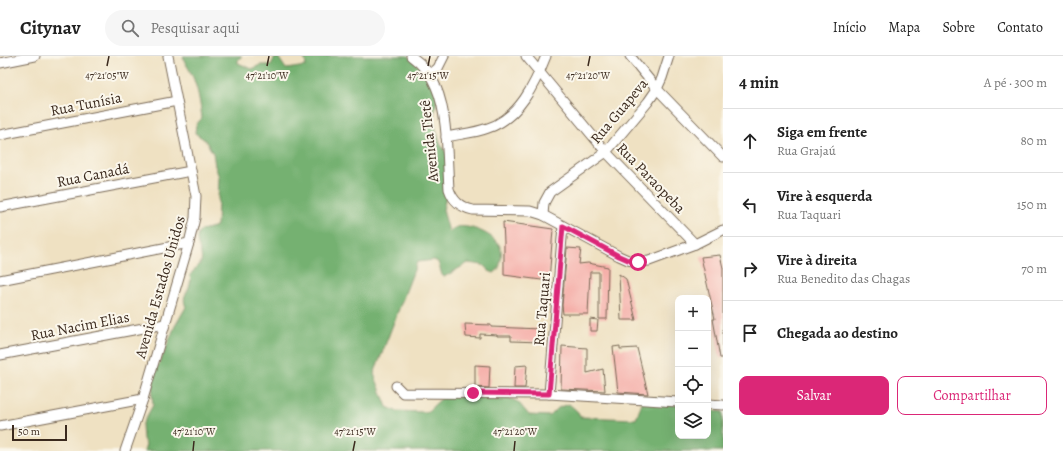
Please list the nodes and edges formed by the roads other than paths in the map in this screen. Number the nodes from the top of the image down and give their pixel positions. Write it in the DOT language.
graph roads {
  1 [pos="35,56"];
  2 [pos="168,56"];
  3 [pos="411,56"];
  4 [pos="444,56"];
  5 [pos="526,56"];
  6 [pos="546,56"];
  7 [pos="630,56"];
  8 [pos="669,56"];
  9 [pos="0,63"];
  10 [pos="540,72"];
  11 [pos="430,75"];
  12 [pos="657,89"];
  13 [pos="177,101"];
  14 [pos="0,135"];
  15 [pos="446,137"];
  16 [pos="606,152"];
  17 [pos="723,157"];
  18 [pos="190,171"];
  19 [pos="0,207"];
  20 [pos="543,215"];
  21 [pos="563,226"];
  22 [pos="723,230"];
  23 [pos="189,243"];
  24 [pos="695,244"];
  25 [pos="0,280"];
  26 [pos="165,324"];
  27 [pos="0,355"];
  28 [pos="396,386"];
  29 [pos="549,394"];
  30 [pos="143,399"];
  31 [pos="675,402"];
  32 [pos="711,404"];
  33 [pos="723,405"];
  34 [pos="0,426"];
  35 [pos="125,451"];
  1 -- 9 [label="street"];
  2 -- 13 [label="street, Avenida Estados Unidos"];
  3 -- 11 [label="street, Avenida Tietê"];
  4 -- 11 [label="street"];
  5 -- 10 [label="street, Rua Paraopeba"];
  6 -- 10 [label="street"];
  7 -- 12 [label="street"];
  8 -- 12 [label="street, Rua Guapeva"];
  10 -- 15 [label="street"];
  10 -- 16 [label="street, Rua Paraopeba"];
  11 -- 15 [label="street, Avenida Tietê"];
  12 -- 16 [label="street, Rua Guapeva"];
  12 -- 17 [label="street"];
  13 -- 14 [label="street, Rua Tunísia"];
  13 -- 18 [label="street, Avenida Estados Unidos"];
  15 -- 20 [label="street, Avenida Tietê"];
  16 -- 20 [label="street, Rua Guapeva"];
  16 -- 24 [label="street, Rua Paraopeba"];
  18 -- 19 [label="street, Rua Canadá"];
  18 -- 23 [label="street, Avenida Estados Unidos"];
  20 -- 21 [label="street"];
  21 -- 24 [label="street"];
  21 -- 29 [label="street, Rua Taquari"];
  22 -- 24 [label="street"];
  23 -- 25 [label="street"];
  23 -- 26 [label="street, Avenida Estados Unidos"];
  26 -- 27 [label="street, Rua Nacim Elias"];
  26 -- 30 [label="street, Avenida Estados Unidos"];
  28 -- 29 [label="street"];
  29 -- 31 [label="street"];
  30 -- 34 [label="street"];
  30 -- 35 [label="street, Avenida Estados Unidos"];
  32 -- 33 [label="street"];
}
